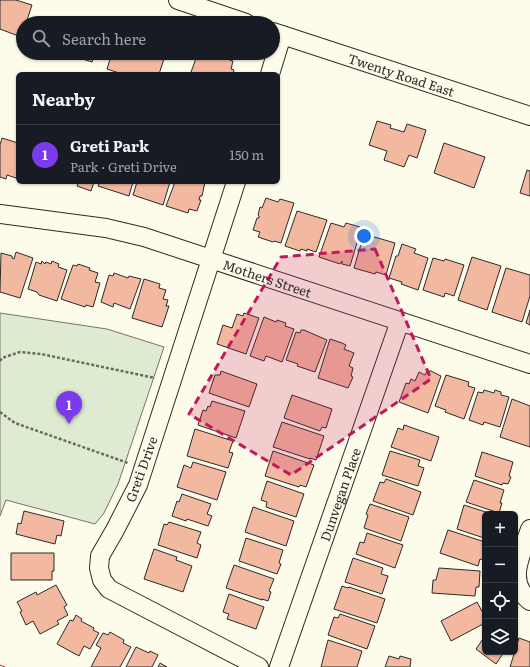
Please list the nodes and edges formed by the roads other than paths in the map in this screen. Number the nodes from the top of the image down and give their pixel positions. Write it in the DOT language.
graph roads {
  1 [pos="178,0"];
  2 [pos="225,16"];
  3 [pos="280,34"];
  4 [pos="273,60"];
  5 [pos="270,72"];
  6 [pos="530,116"];
  7 [pos="235,184"];
  8 [pos="0,214"];
  9 [pos="212,260"];
  10 [pos="400,321"];
  11 [pos="530,364"];
  12 [pos="530,529"];
  13 [pos="530,600"];
  14 [pos="259,667"];
  15 [pos="279,667"];
  1 -- 2 [label="street"];
  3 -- 6 [label="street, Twenty Road East"];
  4 -- 5 [label="street"];
  7 -- 9 [label="street, Greti Drive"];
  8 -- 9 [label="street, Mothers Street"];
  9 -- 10 [label="street, Mothers Street"];
  9 -- 14 [label="street, Greti Drive"];
  10 -- 11 [label="street, Mothers Street"];
  10 -- 15 [label="street, Dunvegan Place"];
  12 -- 13 [label="street"];
}
